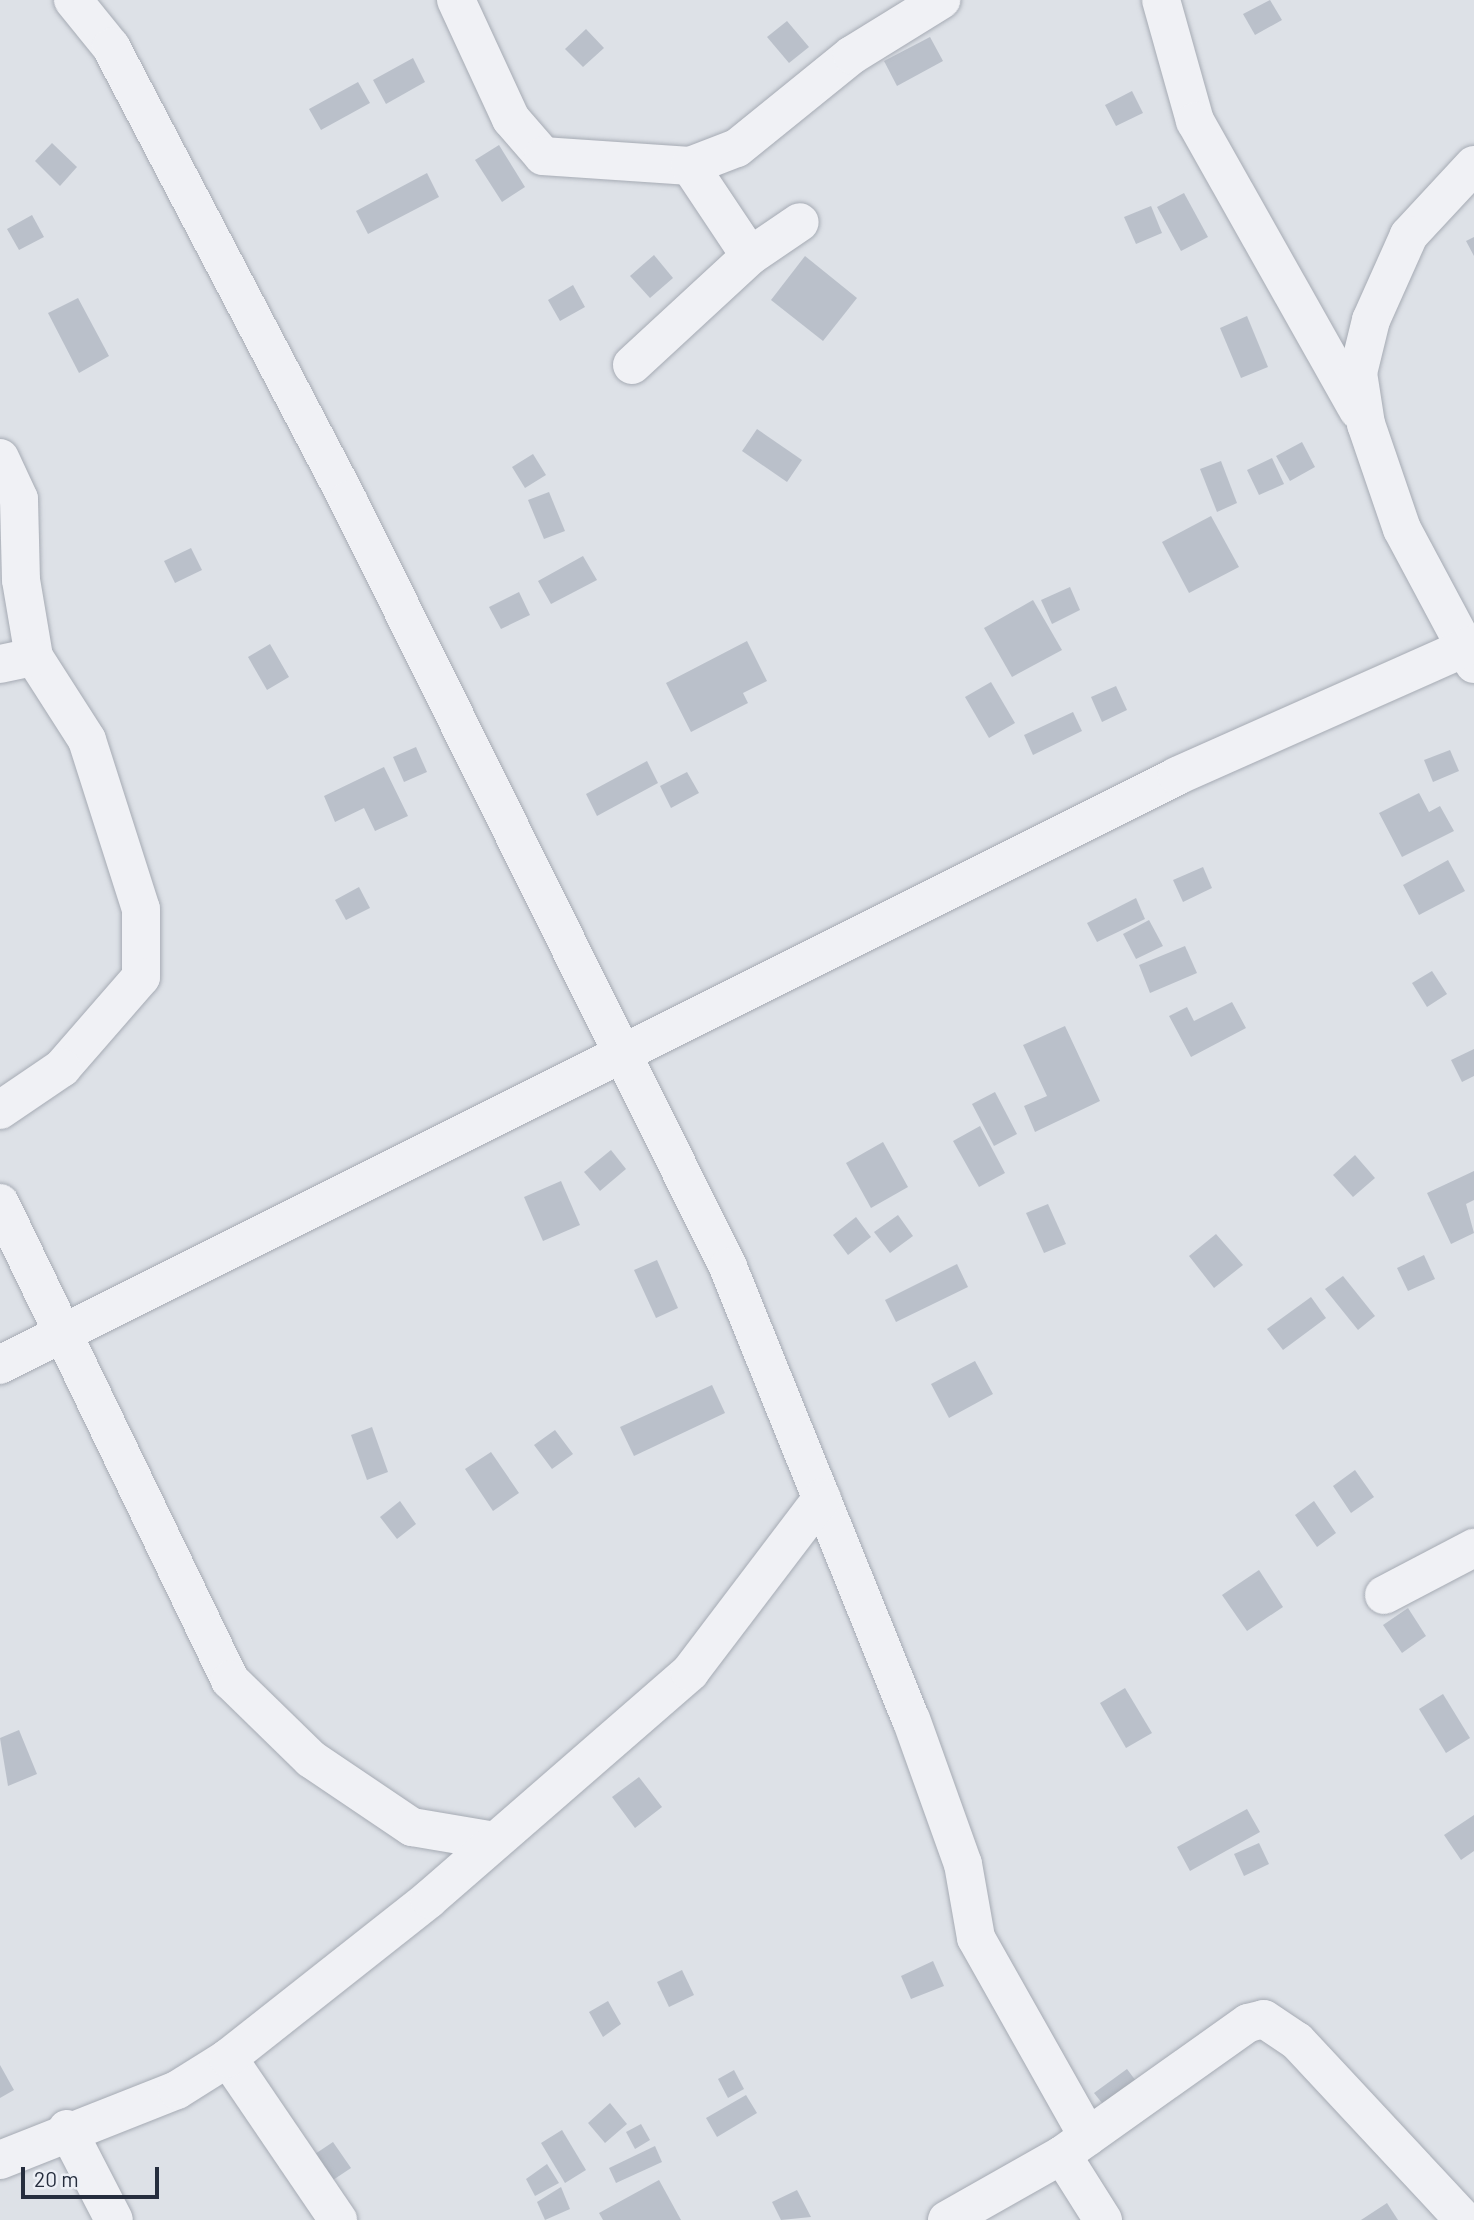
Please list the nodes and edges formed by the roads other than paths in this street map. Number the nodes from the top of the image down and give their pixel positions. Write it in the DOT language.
graph roads {
  1 [pos="73,0"];
  2 [pos="456,0"];
  3 [pos="940,0"];
  4 [pos="1161,0"];
  5 [pos="1474,165"];
  6 [pos="690,166"];
  7 [pos="800,222"];
  8 [pos="750,256"];
  9 [pos="632,365"];
  10 [pos="1366,425"];
  11 [pos="0,457"];
  12 [pos="1471,652"];
  13 [pos="17,660"];
  14 [pos="622,1053"];
  15 [pos="0,1110"];
  16 [pos="0,1203"];
  17 [pos="64,1333"];
  18 [pos="0,1364"];
  19 [pos="822,1498"];
  20 [pos="1474,1548"];
  21 [pos="1384,1595"];
  22 [pos="495,1841"];
  23 [pos="228,2058"];
  24 [pos="67,2129"];
  25 [pos="1075,2146"];
  26 [pos="0,2160"];
  27 [pos="962,2217"];
  28 [pos="114,2220"];
  29 [pos="338,2220"];
  30 [pos="1103,2220"];
  31 [pos="1464,2220"];
  1 -- 14 [label="street"];
  2 -- 6 [label="street"];
  3 -- 6 [label="street"];
  4 -- 10 [label="street"];
  5 -- 10 [label="street"];
  6 -- 8 [label="street"];
  7 -- 8 [label="street"];
  8 -- 9 [label="street"];
  10 -- 12 [label="street"];
  11 -- 13 [label="street"];
  12 -- 14 [label="street"];
  13 -- 15 [label="street"];
  14 -- 17 [label="street"];
  14 -- 19 [label="street"];
  16 -- 17 [label="street"];
  17 -- 18 [label="street"];
  17 -- 22 [label="street"];
  19 -- 22 [label="street"];
  19 -- 25 [label="street"];
  20 -- 21 [label="street"];
  22 -- 23 [label="street"];
  23 -- 24 [label="street"];
  23 -- 29 [label="street"];
  24 -- 26 [label="street"];
  24 -- 28 [label="street"];
  25 -- 27 [label="street"];
  25 -- 30 [label="street"];
  25 -- 31 [label="street"];
}
